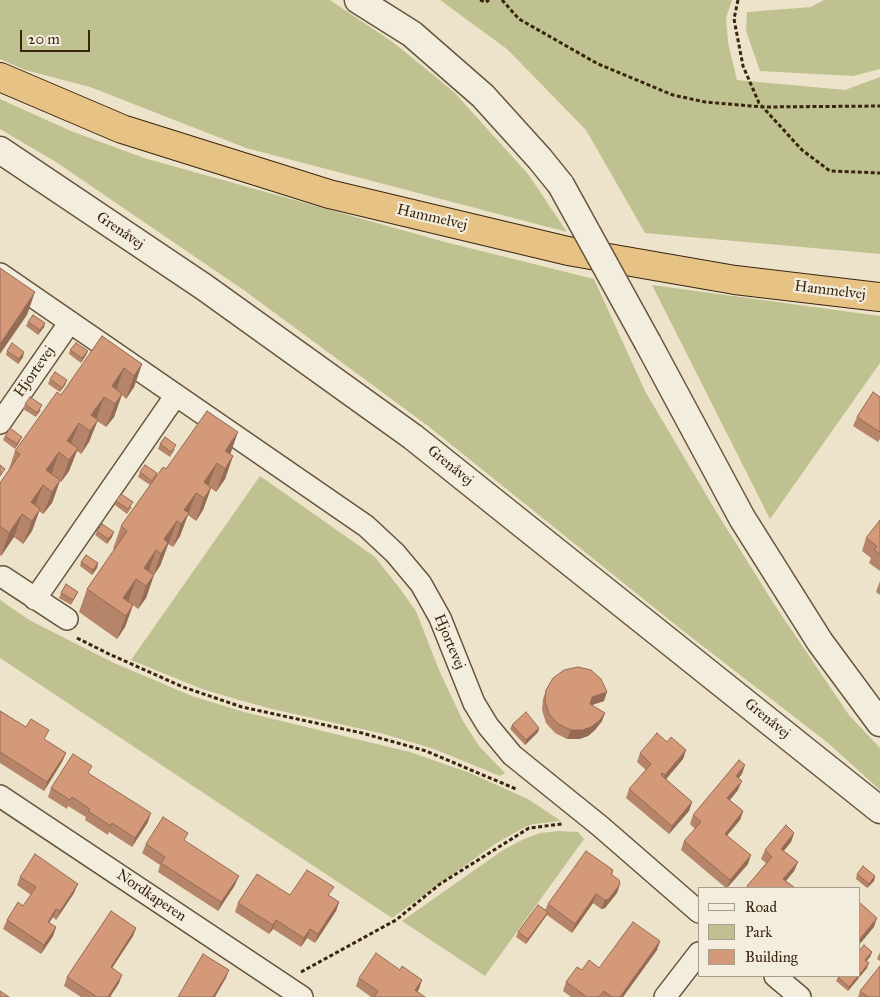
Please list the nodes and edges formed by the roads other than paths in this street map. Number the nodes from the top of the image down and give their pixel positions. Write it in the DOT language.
graph roads {
  1 [pos="358,0"];
  2 [pos="0,77"];
  3 [pos="0,150"];
  4 [pos="0,274"];
  5 [pos="880,297"];
  6 [pos="70,322"];
  7 [pos="176,395"];
  8 [pos="0,423"];
  9 [pos="3,577"];
  10 [pos="36,599"];
  11 [pos="71,628"];
  12 [pos="880,724"];
  13 [pos="0,796"];
  14 [pos="880,810"];
  15 [pos="698,911"];
  16 [pos="698,954"];
  17 [pos="775,977"];
  18 [pos="302,997"];
  19 [pos="665,997"];
  20 [pos="800,997"];
  1 -- 12 [label="street, bridge"];
  2 -- 5 [label="highway, Hammelvej"];
  3 -- 14 [label="street, Grenåvej"];
  4 -- 6 [label="street, Hjortevej"];
  6 -- 7 [label="street, Hjortevej"];
  6 -- 8 [label="street, Hjortevej"];
  7 -- 10 [label="street"];
  7 -- 15 [label="street, Hjortevej"];
  9 -- 10 [label="street"];
  10 -- 11 [label="street"];
  13 -- 18 [label="street, Nordkaperen"];
  16 -- 19 [label="street"];
  17 -- 20 [label="street"];
}
